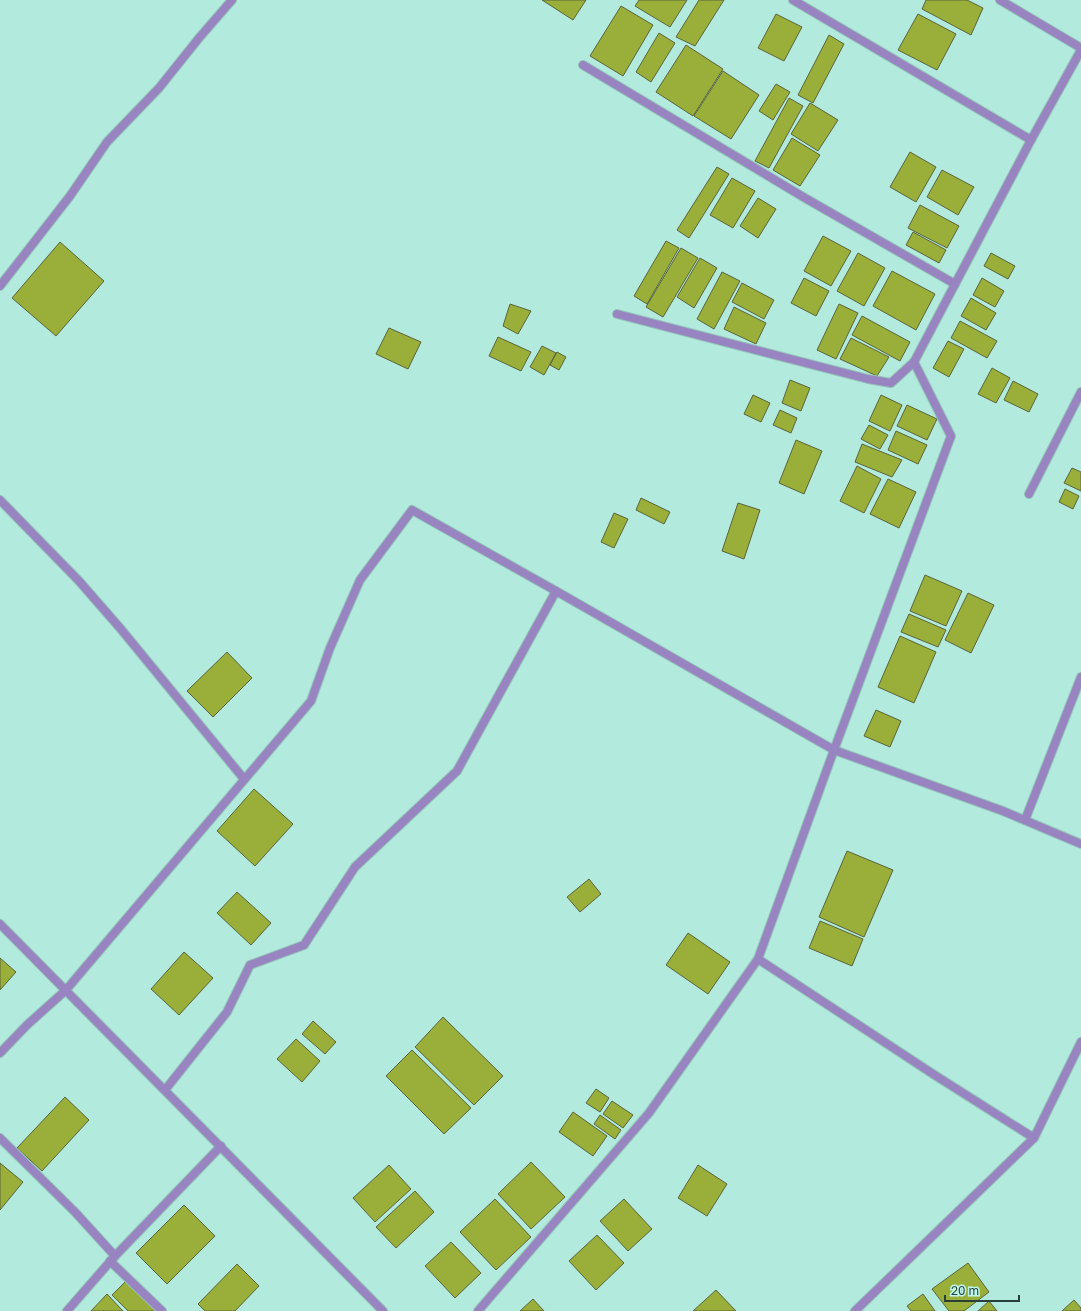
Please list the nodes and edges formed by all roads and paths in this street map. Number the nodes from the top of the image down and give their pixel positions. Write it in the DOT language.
graph roads {
  1 [pos="232,0"];
  2 [pos="793,0"];
  3 [pos="1000,0"];
  4 [pos="1081,49"];
  5 [pos="583,64"];
  6 [pos="1031,140"];
  7 [pos="955,284"];
  8 [pos="0,286"];
  9 [pos="618,314"];
  10 [pos="914,362"];
  11 [pos="1081,392"];
  12 [pos="1029,494"];
  13 [pos="0,500"];
  14 [pos="556,591"];
  15 [pos="1081,677"];
  16 [pos="834,750"];
  17 [pos="244,779"];
  18 [pos="1025,820"];
  19 [pos="1081,844"];
  20 [pos="0,924"];
  21 [pos="758,959"];
  22 [pos="66,990"];
  23 [pos="1081,1042"];
  24 [pos="0,1053"];
  25 [pos="164,1090"];
  26 [pos="0,1138"];
  27 [pos="1034,1138"];
  28 [pos="221,1146"];
  29 [pos="112,1258"];
  30 [pos="67,1311"];
  31 [pos="162,1311"];
  32 [pos="383,1311"];
  33 [pos="478,1311"];
  34 [pos="855,1311"];
  1 -- 8 [label="street"];
  2 -- 6 [label="street"];
  3 -- 4 [label="street"];
  4 -- 6 [label="street"];
  5 -- 7 [label="street"];
  6 -- 7 [label="street"];
  7 -- 10 [label="street"];
  9 -- 10 [label="street"];
  10 -- 16 [label="street"];
  11 -- 12 [label="street"];
  13 -- 17 [label="street"];
  14 -- 16 [label="street"];
  14 -- 17 [label="street"];
  14 -- 25 [label="street"];
  15 -- 18 [label="street"];
  16 -- 18 [label="street"];
  16 -- 21 [label="street"];
  17 -- 22 [label="street"];
  18 -- 19 [label="street"];
  20 -- 22 [label="street"];
  21 -- 27 [label="street"];
  21 -- 33 [label="street"];
  22 -- 24 [label="street"];
  22 -- 25 [label="street"];
  23 -- 27 [label="street"];
  25 -- 28 [label="street"];
  26 -- 29 [label="street"];
  27 -- 34 [label="street"];
  28 -- 29 [label="street"];
  28 -- 32 [label="street"];
  29 -- 30 [label="street"];
  29 -- 31 [label="street"];
}
